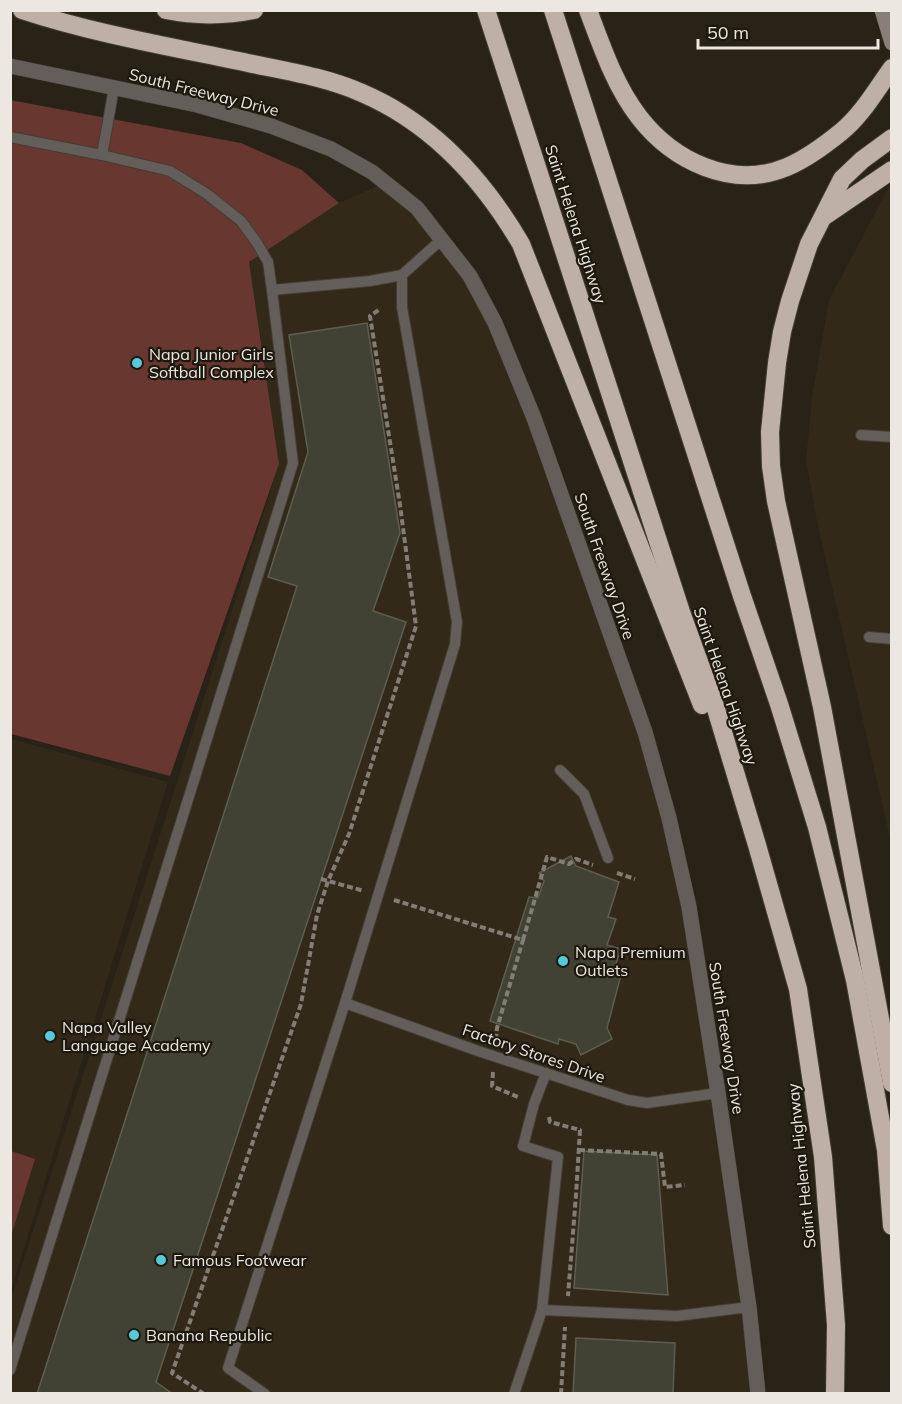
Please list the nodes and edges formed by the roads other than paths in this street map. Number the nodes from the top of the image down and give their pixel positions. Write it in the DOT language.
graph roads {
  1 [pos="21,10"];
  2 [pos="166,10"];
  3 [pos="254,10"];
  4 [pos="486,10"];
  5 [pos="553,10"];
  6 [pos="588,10"];
  7 [pos="882,10"];
  8 [pos="891,43"];
  9 [pos="10,66"];
  10 [pos="891,68"];
  11 [pos="114,88"];
  12 [pos="10,137"];
  13 [pos="891,138"];
  14 [pos="102,154"];
  15 [pos="891,170"];
  16 [pos="822,218"];
  17 [pos="442,239"];
  18 [pos="402,275"];
  19 [pos="272,290"];
  20 [pos="861,435"];
  21 [pos="891,437"];
  22 [pos="869,637"];
  23 [pos="891,639"];
  24 [pos="560,770"];
  25 [pos="757,845"];
  26 [pos="608,858"];
  27 [pos="345,1003"];
  28 [pos="546,1073"];
  29 [pos="891,1083"];
  30 [pos="718,1093"];
  31 [pos="891,1226"];
  32 [pos="749,1307"];
  33 [pos="542,1310"];
  34 [pos="10,1370"];
  35 [pos="265,1394"];
  36 [pos="514,1394"];
  37 [pos="758,1394"];
  38 [pos="835,1394"];
  1 -- 25 [label="highway"];
  2 -- 3 [label="highway"];
  4 -- 25 [label="highway, Saint Helena Highway"];
  5 -- 31 [label="highway"];
  6 -- 10 [label="highway"];
  7 -- 8 [label="main road"];
  9 -- 11 [label="street, South Freeway Drive"];
  11 -- 14 [label="lane"];
  11 -- 17 [label="street, South Freeway Drive"];
  12 -- 14 [label="lane"];
  13 -- 16 [label="highway"];
  14 -- 19 [label="lane"];
  15 -- 16 [label="highway"];
  16 -- 29 [label="highway"];
  17 -- 18 [label="lane"];
  17 -- 30 [label="street, South Freeway Drive"];
  18 -- 19 [label="lane"];
  18 -- 27 [label="lane"];
  19 -- 34 [label="lane"];
  20 -- 21 [label="lane"];
  22 -- 23 [label="lane"];
  24 -- 26 [label="lane"];
  25 -- 38 [label="highway, Saint Helena Highway"];
  27 -- 28 [label="lane, Factory Stores Drive"];
  27 -- 35 [label="lane"];
  28 -- 30 [label="lane, Factory Stores Drive"];
  28 -- 33 [label="lane"];
  30 -- 32 [label="street, South Freeway Drive"];
  32 -- 33 [label="lane"];
  32 -- 37 [label="street, South Freeway Drive"];
  33 -- 36 [label="lane"];
}
